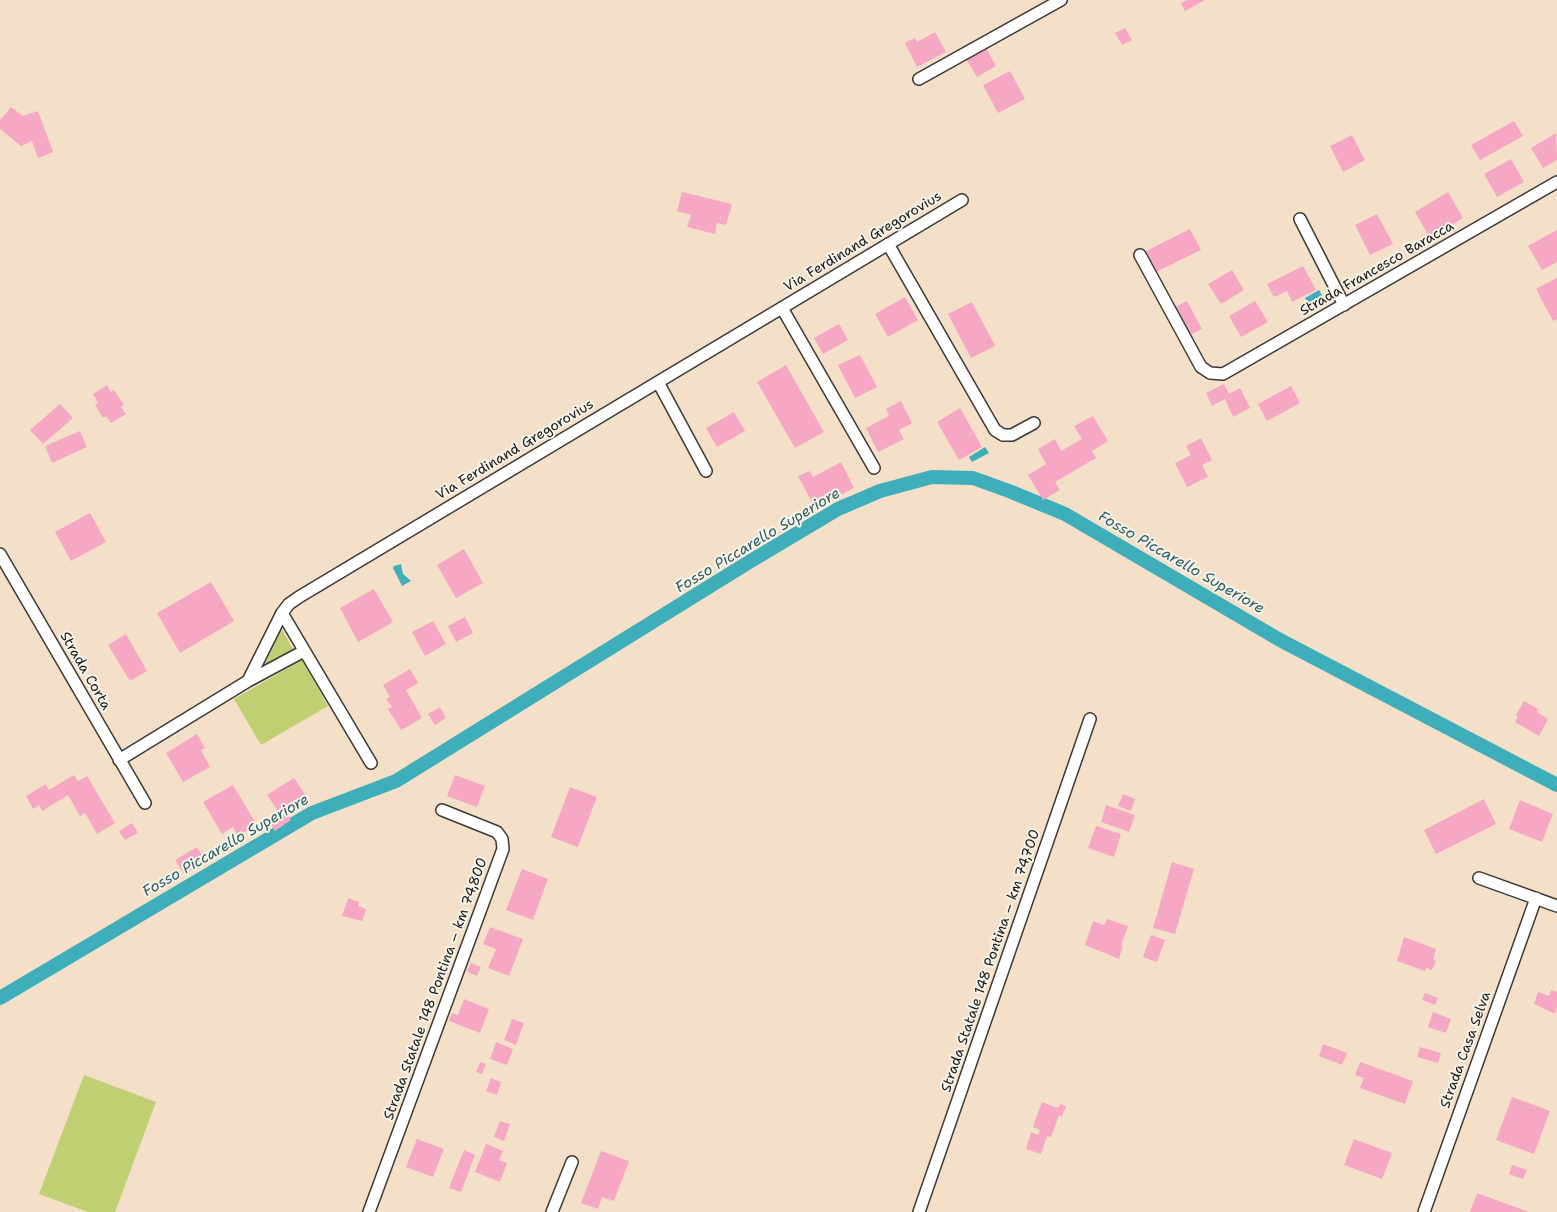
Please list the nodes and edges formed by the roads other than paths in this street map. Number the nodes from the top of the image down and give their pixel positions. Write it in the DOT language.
graph roads {
  1 [pos="1061,0"];
  2 [pos="918,79"];
  3 [pos="1557,182"];
  4 [pos="962,200"];
  5 [pos="1300,219"];
  6 [pos="888,244"];
  7 [pos="1140,255"];
  8 [pos="1344,305"];
  9 [pos="782,308"];
  10 [pos="658,382"];
  11 [pos="1034,423"];
  12 [pos="874,468"];
  13 [pos="706,471"];
  14 [pos="0,554"];
  15 [pos="282,613"];
  16 [pos="304,651"];
  17 [pos="248,681"];
  18 [pos="1090,719"];
  19 [pos="119,760"];
  20 [pos="371,763"];
  21 [pos="144,803"];
  22 [pos="442,810"];
  23 [pos="1480,878"];
  24 [pos="1536,898"];
  25 [pos="1557,906"];
  26 [pos="572,1162"];
  27 [pos="369,1212"];
  28 [pos="552,1212"];
  29 [pos="919,1212"];
  30 [pos="1424,1212"];
  1 -- 2 [label="street"];
  3 -- 8 [label="street, Strada Francesco Baracca"];
  4 -- 6 [label="street, Via Ferdinand Gregorovius"];
  5 -- 8 [label="street"];
  6 -- 9 [label="street, Via Ferdinand Gregorovius"];
  6 -- 11 [label="street"];
  7 -- 8 [label="street, Strada Francesco Baracca"];
  9 -- 10 [label="street, Via Ferdinand Gregorovius"];
  9 -- 12 [label="street"];
  10 -- 13 [label="street"];
  10 -- 15 [label="street, Via Ferdinand Gregorovius"];
  14 -- 19 [label="street, Strada Corta"];
  15 -- 16 [label="street"];
  15 -- 17 [label="street, Via Ferdinand Gregorovius"];
  16 -- 17 [label="street"];
  16 -- 20 [label="street"];
  17 -- 19 [label="street"];
  18 -- 29 [label="street, Strada Statale 148 Pontina – km 74,700"];
  19 -- 21 [label="street, Strada Corta"];
  22 -- 27 [label="street, Strada Statale 148 Pontina – km 74,800"];
  23 -- 24 [label="street"];
  24 -- 25 [label="street"];
  24 -- 30 [label="street, Strada Casa Selva"];
  26 -- 28 [label="street"];
}
